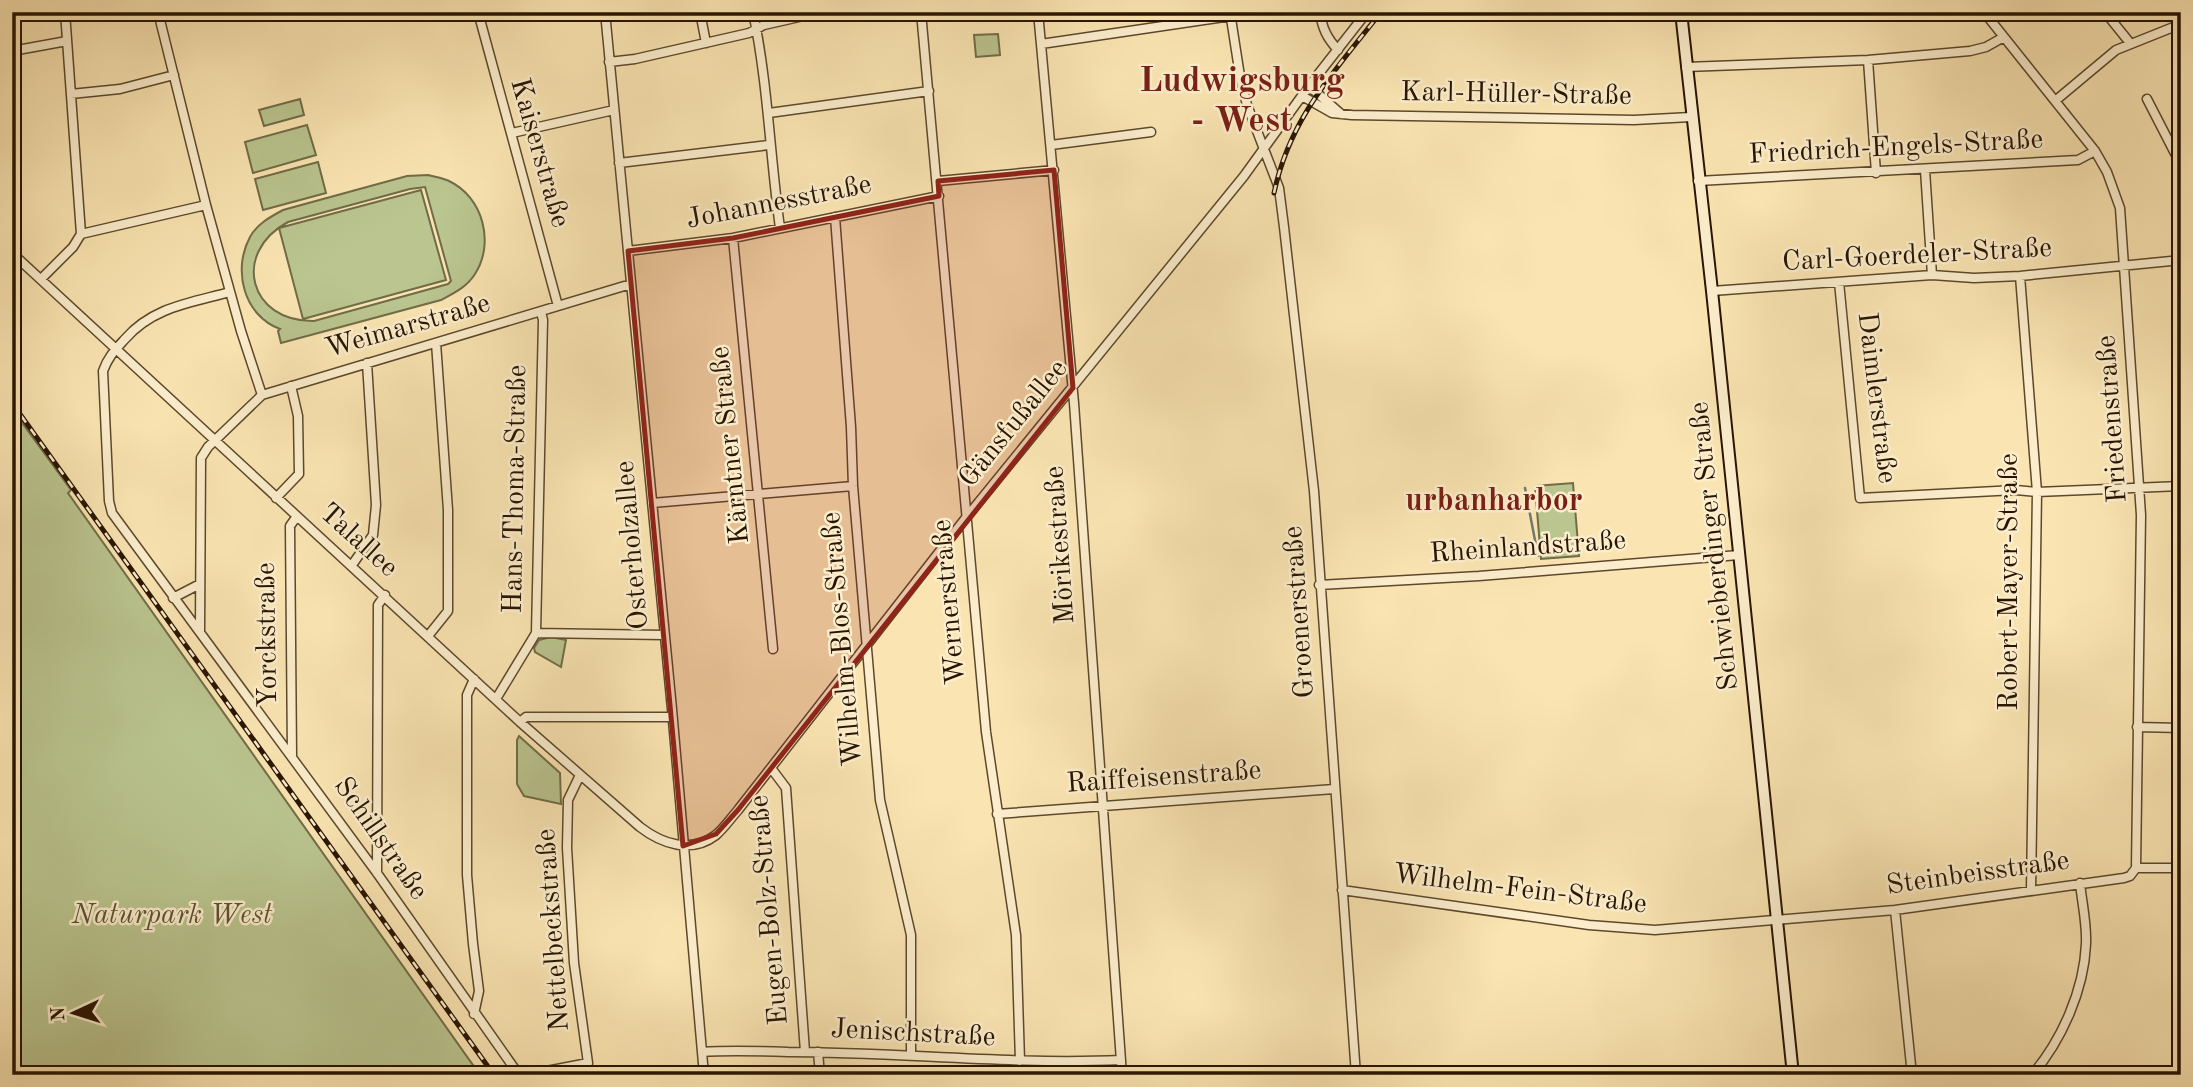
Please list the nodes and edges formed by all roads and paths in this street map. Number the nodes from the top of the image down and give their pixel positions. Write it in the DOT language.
graph roads {
  1 [pos="65,12"];
  2 [pos="158,12"];
  3 [pos="478,12"];
  4 [pos="605,12"];
  5 [pos="700,12"];
  6 [pos="752,12"];
  7 [pos="821,12"];
  8 [pos="921,12"];
  9 [pos="1038,12"];
  10 [pos="1320,12"];
  11 [pos="1367,12"];
  12 [pos="1681,12"];
  13 [pos="1984,12"];
  14 [pos="2105,12"];
  15 [pos="1230,14"];
  16 [pos="2181,24"];
  17 [pos="756,29"];
  18 [pos="2002,38"];
  19 [pos="67,41"];
  20 [pos="706,43"];
  21 [pos="2130,43"];
  22 [pos="1041,44"];
  23 [pos="1338,50"];
  24 [pos="12,51"];
  25 [pos="1868,60"];
  26 [pos="609,62"];
  27 [pos="1686,67"];
  28 [pos="174,75"];
  29 [pos="1309,86"];
  30 [pos="929,91"];
  31 [pos="71,94"];
  32 [pos="1302,96"];
  33 [pos="2147,99"];
  34 [pos="2054,101"];
  35 [pos="614,110"];
  36 [pos="769,113"];
  37 [pos="1341,114"];
  38 [pos="1691,117"];
  39 [pos="1151,131"];
  40 [pos="512,133"];
  41 [pos="769,145"];
  42 [pos="1051,145"];
  43 [pos="1263,151"];
  44 [pos="2095,151"];
  45 [pos="619,163"];
  46 [pos="2181,165"];
  47 [pos="1054,170"];
  48 [pos="1925,170"];
  49 [pos="1876,173"];
  50 [pos="938,180"];
  51 [pos="1698,181"];
  52 [pos="939,196"];
  53 [pos="206,205"];
  54 [pos="835,217"];
  55 [pos="780,228"];
  56 [pos="81,234"];
  57 [pos="733,237"];
  58 [pos="628,251"];
  59 [pos="12,253"];
  60 [pos="2181,260"];
  61 [pos="2125,265"];
  62 [pos="1932,275"];
  63 [pos="2020,275"];
  64 [pos="41,279"];
  65 [pos="1839,282"];
  66 [pos="631,284"];
  67 [pos="1712,291"];
  68 [pos="230,292"];
  69 [pos="558,306"];
  70 [pos="541,312"];
  71 [pos="436,343"];
  72 [pos="115,349"];
  73 [pos="367,363"];
  74 [pos="291,386"];
  75 [pos="1073,388"];
  76 [pos="262,395"];
  77 [pos="214,441"];
  78 [pos="853,486"];
  79 [pos="2140,486"];
  80 [pos="2181,486"];
  81 [pos="2037,492"];
  82 [pos="759,494"];
  83 [pos="276,498"];
  84 [pos="652,503"];
  85 [pos="297,516"];
  86 [pos="965,519"];
  87 [pos="1739,555"];
  88 [pos="352,565"];
  89 [pos="200,584"];
  90 [pos="1320,585"];
  91 [pos="385,596"];
  92 [pos="173,598"];
  93 [pos="200,632"];
  94 [pos="536,633"];
  95 [pos="664,635"];
  96 [pos="428,636"];
  97 [pos="866,643"];
  98 [pos="773,649"];
  99 [pos="474,679"];
  100 [pos="496,699"];
  101 [pos="672,717"];
  102 [pos="520,722"];
  103 [pos="2137,727"];
  104 [pos="2181,728"];
  105 [pos="292,756"];
  106 [pos="771,768"];
  107 [pos="580,775"];
  108 [pos="1334,789"];
  109 [pos="1102,805"];
  110 [pos="997,814"];
  111 [pos="683,846"];
  112 [pos="2136,868"];
  113 [pos="2181,868"];
  114 [pos="377,873"];
  115 [pos="2080,883"];
  116 [pos="1342,890"];
  117 [pos="2031,890"];
  118 [pos="1895,909"];
  119 [pos="1777,920"];
  120 [pos="474,1014"];
  121 [pos="702,1052"];
  122 [pos="806,1052"];
  123 [pos="818,1052"];
  124 [pos="911,1055"];
  125 [pos="1121,1060"];
  126 [pos="1020,1061"];
  127 [pos="519,1075"];
  128 [pos="526,1075"];
  129 [pos="704,1075"];
  130 [pos="820,1075"];
  131 [pos="1122,1075"];
  132 [pos="1356,1075"];
  133 [pos="1793,1075"];
  134 [pos="1912,1075"];
  135 [pos="2032,1075"];
  1 -- 19 [label="street"];
  2 -- 28 [label="street"];
  3 -- 40 [label="street, Kaiserstraße"];
  4 -- 26 [label="street, Osterholzallee"];
  5 -- 20 [label="street"];
  6 -- 17 [label="street"];
  7 -- 17 [label="street"];
  8 -- 30 [label="street, Wernerstraße"];
  9 -- 22 [label="street, Mörikestraße"];
  10 -- 23 [label="street"];
  11 -- 23 [label="street, Gänsfußallee"];
  12 -- 27 [label="main road, Schwieberdinger Straße"];
  13 -- 18 [label="street, Friedenstraße"];
  14 -- 21 [label="street"];
  15 -- 22 [label="street"];
  15 -- 43 [label="street, Groenerstraße"];
  16 -- 21 [label="street"];
  17 -- 20 [label="street"];
  17 -- 36 [label="street"];
  18 -- 25 [label="street"];
  18 -- 34 [label="street, Friedenstraße"];
  19 -- 24 [label="street"];
  19 -- 31 [label="street"];
  20 -- 26 [label="street"];
  21 -- 34 [label="street"];
  22 -- 42 [label="street, Mörikestraße"];
  23 -- 29 [label="street, Gänsfußallee"];
  25 -- 27 [label="street"];
  25 -- 49 [label="street"];
  26 -- 35 [label="street, Osterholzallee"];
  27 -- 38 [label="main road, Schwieberdinger Straße"];
  28 -- 31 [label="street"];
  28 -- 53 [label="street"];
  29 -- 32 [label="street, Gänsfußallee"];
  29 -- 37 [label="street"];
  30 -- 36 [label="street"];
  30 -- 50 [label="street, Wernerstraße"];
  31 -- 56 [label="street"];
  32 -- 37 [label="street, Karl-Hüller-Straße"];
  32 -- 43 [label="street, Gänsfußallee"];
  33 -- 46 [label="street"];
  34 -- 44 [label="street, Friedenstraße"];
  35 -- 40 [label="street"];
  35 -- 45 [label="street, Osterholzallee"];
  36 -- 41 [label="street"];
  37 -- 38 [label="street, Karl-Hüller-Straße"];
  38 -- 51 [label="main road, Schwieberdinger Straße"];
  39 -- 42 [label="street"];
  40 -- 69 [label="street, Kaiserstraße"];
  41 -- 45 [label="street"];
  41 -- 55 [label="street"];
  42 -- 47 [label="street, Mörikestraße"];
  43 -- 75 [label="street, Gänsfußallee"];
  43 -- 90 [label="street, Groenerstraße"];
  44 -- 48 [label="street, Friedrich-Engels-Straße"];
  44 -- 61 [label="street, Friedenstraße"];
  45 -- 58 [label="street, Osterholzallee"];
  47 -- 50 [label="street"];
  47 -- 75 [label="street, Mörikestraße"];
  48 -- 49 [label="street, Friedrich-Engels-Straße"];
  48 -- 62 [label="street"];
  49 -- 51 [label="street, Friedrich-Engels-Straße"];
  50 -- 52 [label="street, Wernerstraße"];
  51 -- 67 [label="main road, Schwieberdinger Straße"];
  52 -- 54 [label="street, Johannesstraße"];
  52 -- 86 [label="street, Wernerstraße"];
  53 -- 56 [label="street"];
  53 -- 68 [label="street"];
  54 -- 55 [label="street, Johannesstraße"];
  54 -- 78 [label="street, Wilhelm-Blos-Straße"];
  55 -- 57 [label="street, Johannesstraße"];
  56 -- 64 [label="street"];
  57 -- 58 [label="street, Johannesstraße"];
  57 -- 82 [label="street, Kärntner Straße"];
  58 -- 66 [label="street, Osterholzallee"];
  59 -- 64 [label="street, Talallee"];
  60 -- 61 [label="street, Carl-Goerdeler-Straße"];
  61 -- 63 [label="street, Carl-Goerdeler-Straße"];
  61 -- 79 [label="street, Friedenstraße"];
  62 -- 63 [label="street, Carl-Goerdeler-Straße"];
  62 -- 65 [label="street, Carl-Goerdeler-Straße"];
  63 -- 81 [label="street, Robert-Mayer-Straße"];
  64 -- 72 [label="street, Talallee"];
  65 -- 67 [label="street, Carl-Goerdeler-Straße"];
  65 -- 81 [label="street, Daimlerstraße"];
  66 -- 69 [label="street, Weimarstraße"];
  66 -- 84 [label="street, Osterholzallee"];
  67 -- 87 [label="main road, Schwieberdinger Straße"];
  68 -- 72 [label="street"];
  68 -- 76 [label="street"];
  69 -- 70 [label="street, Weimarstraße"];
  70 -- 71 [label="street, Weimarstraße"];
  70 -- 94 [label="street, Hans-Thoma-Straße"];
  71 -- 73 [label="street, Weimarstraße"];
  71 -- 96 [label="street"];
  72 -- 77 [label="street, Talallee"];
  72 -- 92 [label="street, Schillstraße"];
  73 -- 74 [label="street, Weimarstraße"];
  73 -- 88 [label="street"];
  74 -- 76 [label="street, Weimarstraße"];
  74 -- 83 [label="street"];
  75 -- 86 [label="street, Gänsfußallee"];
  75 -- 109 [label="street, Mörikestraße"];
  76 -- 77 [label="street, Weimarstraße"];
  77 -- 83 [label="street, Talallee"];
  77 -- 89 [label="street"];
  78 -- 82 [label="street"];
  78 -- 97 [label="street, Wilhelm-Blos-Straße"];
  79 -- 80 [label="street, Daimlerstraße"];
  79 -- 81 [label="street, Daimlerstraße"];
  79 -- 103 [label="street, Friedenstraße"];
  81 -- 117 [label="street, Robert-Mayer-Straße"];
  82 -- 84 [label="street"];
  82 -- 98 [label="street, Kärntner Straße"];
  83 -- 85 [label="street, Talallee"];
  84 -- 95 [label="street, Osterholzallee"];
  85 -- 88 [label="street, Talallee"];
  85 -- 105 [label="street, Yorckstraße"];
  86 -- 97 [label="street, Gänsfußallee"];
  86 -- 110 [label="street, Wernerstraße"];
  87 -- 90 [label="street, Rheinlandstraße"];
  87 -- 119 [label="main road, Schwieberdinger Straße"];
  88 -- 91 [label="street, Talallee"];
  89 -- 92 [label="street"];
  89 -- 93 [label="street"];
  90 -- 108 [label="street, Groenerstraße"];
  91 -- 96 [label="street, Talallee"];
  91 -- 114 [label="street"];
  92 -- 93 [label="street, Schillstraße"];
  93 -- 105 [label="street, Schillstraße"];
  94 -- 95 [label="street"];
  94 -- 100 [label="street, Hans-Thoma-Straße"];
  95 -- 101 [label="street, Osterholzallee"];
  96 -- 99 [label="street, Talallee"];
  97 -- 106 [label="street, Gänsfußallee"];
  97 -- 124 [label="street, Wilhelm-Blos-Straße"];
  99 -- 100 [label="street, Talallee"];
  99 -- 120 [label="street"];
  100 -- 102 [label="street, Talallee"];
  101 -- 102 [label="street"];
  101 -- 111 [label="street, Osterholzallee"];
  102 -- 107 [label="street, Talallee"];
  103 -- 104 [label="street"];
  103 -- 112 [label="street, Friedenstraße"];
  105 -- 114 [label="street, Schillstraße"];
  106 -- 111 [label="street, Gänsfußallee"];
  106 -- 122 [label="street, Eugen-Bolz-Straße"];
  107 -- 111 [label="street, Talallee"];
  107 -- 128 [label="street, Nettelbeckstraße"];
  108 -- 109 [label="street, Raiffeisenstraße"];
  108 -- 116 [label="street, Groenerstraße"];
  109 -- 110 [label="street, Raiffeisenstraße"];
  109 -- 125 [label="street, Mörikestraße"];
  110 -- 126 [label="street, Wernerstraße"];
  111 -- 121 [label="street, Osterholzallee"];
  112 -- 113 [label="street, Steinbeisstraße"];
  112 -- 115 [label="street, Steinbeisstraße"];
  114 -- 120 [label="street, Schillstraße"];
  115 -- 117 [label="street, Steinbeisstraße"];
  115 -- 135 [label="street"];
  116 -- 119 [label="street, Wilhelm-Fein-Straße"];
  116 -- 132 [label="street, Groenerstraße"];
  117 -- 118 [label="street, Steinbeisstraße"];
  118 -- 119 [label="street, Steinbeisstraße"];
  118 -- 134 [label="street"];
  119 -- 133 [label="main road, Schwieberdinger Straße"];
  120 -- 127 [label="street, Schillstraße"];
  121 -- 122 [label="street, Jenischstraße"];
  121 -- 129 [label="street, Osterholzallee"];
  122 -- 123 [label="street, Jenischstraße"];
  123 -- 124 [label="street, Jenischstraße"];
  123 -- 130 [label="street, Eugen-Bolz-Straße"];
  124 -- 126 [label="street, Jenischstraße"];
  125 -- 126 [label="street, Jenischstraße"];
  125 -- 131 [label="street, Mörikestraße"];
}
